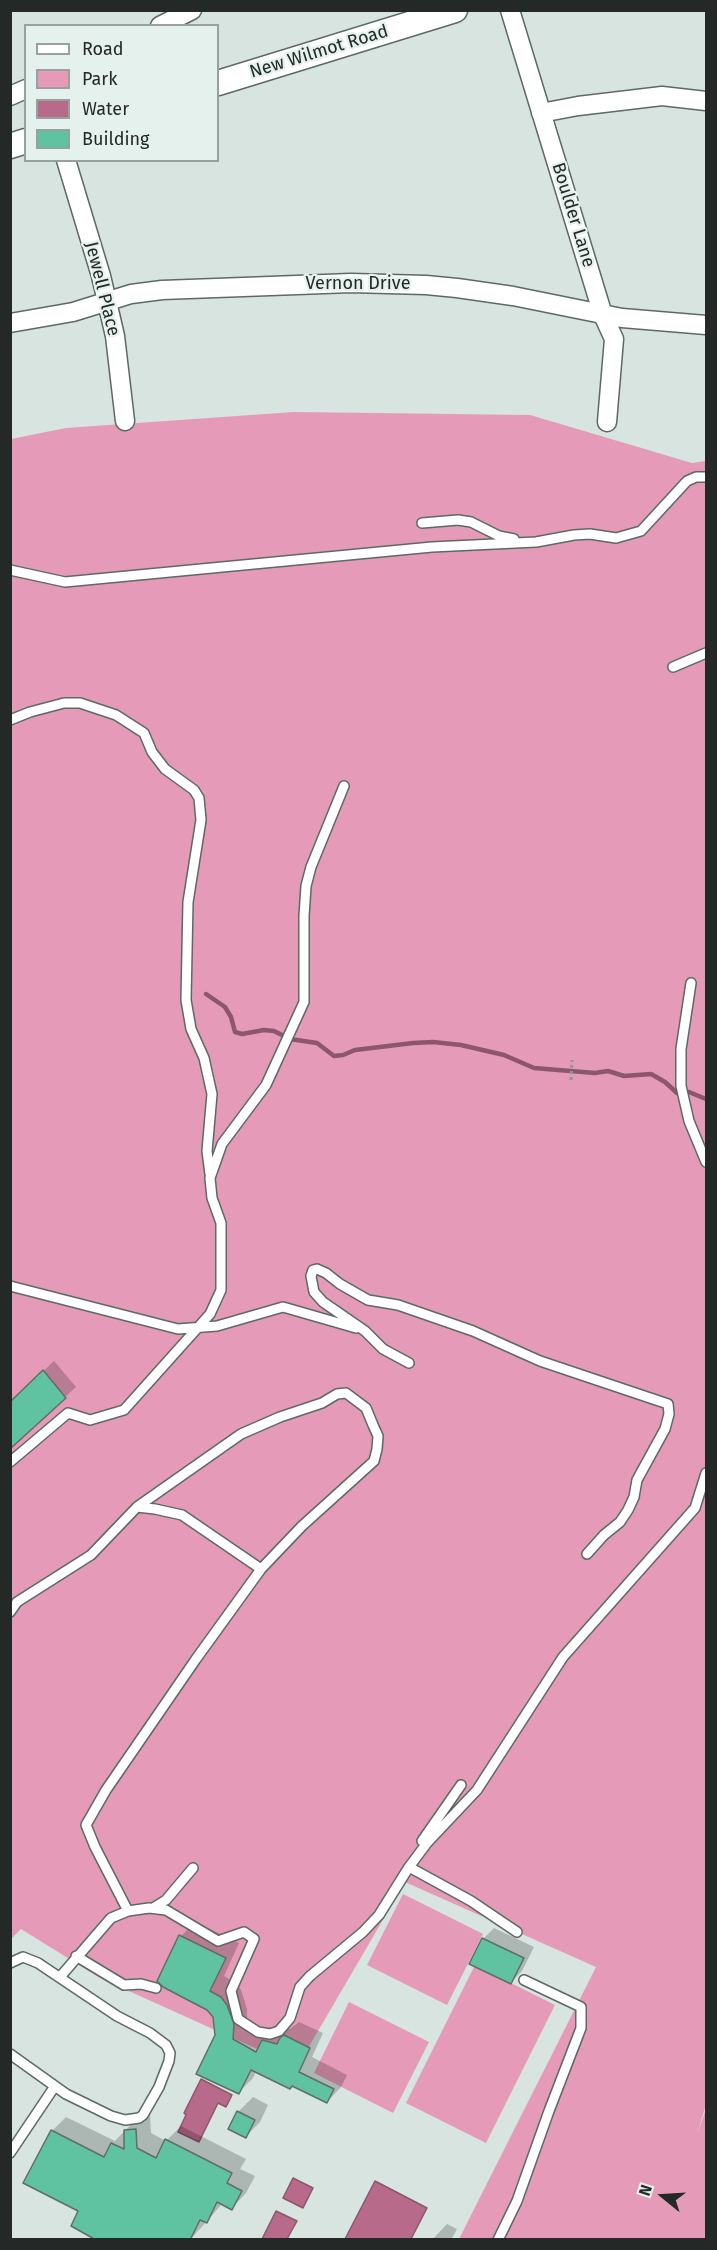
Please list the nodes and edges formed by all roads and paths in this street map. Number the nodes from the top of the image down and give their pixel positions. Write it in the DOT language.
graph roads {
  1 [pos="192,10"];
  2 [pos="455,10"];
  3 [pos="510,10"];
  4 [pos="164,24"];
  5 [pos="219,83"];
  6 [pos="24,90"];
  7 [pos="10,96"];
  8 [pos="706,101"];
  9 [pos="541,113"];
  10 [pos="67,162"];
  11 [pos="107,302"];
  12 [pos="603,315"];
  13 [pos="10,323"];
  14 [pos="706,325"];
  15 [pos="126,421"];
  16 [pos="607,422"];
  17 [pos="706,477"];
  18 [pos="422,523"];
  19 [pos="523,541"];
  20 [pos="10,570"];
  21 [pos="706,653"];
  22 [pos="673,667"];
  23 [pos="10,720"];
  24 [pos="344,786"];
  25 [pos="691,983"];
  26 [pos="572,1060"];
  27 [pos="571,1080"];
  28 [pos="706,1162"];
  29 [pos="210,1178"];
  30 [pos="10,1286"];
  31 [pos="198,1327"];
  32 [pos="365,1331"];
  33 [pos="409,1363"];
  34 [pos="10,1462"];
  35 [pos="706,1473"];
  36 [pos="137,1507"];
  37 [pos="587,1554"];
  38 [pos="261,1569"];
  39 [pos="10,1612"];
  40 [pos="461,1785"];
  41 [pos="409,1867"];
  42 [pos="193,1868"];
  43 [pos="153,1908"];
  44 [pos="128,1911"];
  45 [pos="517,1932"];
  46 [pos="76,1956"];
  47 [pos="10,1963"];
  48 [pos="60,1977"];
  49 [pos="524,1980"];
  50 [pos="156,1988"];
  51 [pos="10,2054"];
  52 [pos="56,2086"];
  53 [pos="10,2153"];
  54 [pos="498,2240"];
  1 -- 4 [label="street"];
  2 -- 5 [label="street, New Wilmot Road"];
  3 -- 9 [label="street, Boulder Lane"];
  6 -- 7 [label="street"];
  8 -- 9 [label="street"];
  9 -- 12 [label="street, Boulder Lane"];
  10 -- 11 [label="street, Jewell Place"];
  11 -- 12 [label="street, Vernon Drive"];
  11 -- 13 [label="street, Vernon Drive"];
  11 -- 15 [label="street, Jewell Place"];
  12 -- 14 [label="street, Vernon Drive"];
  12 -- 16 [label="street, Boulder Lane"];
  17 -- 19 [label="lane"];
  18 -- 19 [label="lane"];
  19 -- 20 [label="lane"];
  21 -- 22 [label="lane"];
  23 -- 29 [label="lane"];
  24 -- 29 [label="lane"];
  25 -- 28 [label="lane"];
  26 -- 27 [label="path"];
  29 -- 31 [label="lane"];
  30 -- 31 [label="lane"];
  31 -- 32 [label="lane"];
  31 -- 34 [label="lane"];
  32 -- 33 [label="lane"];
  32 -- 37 [label="lane"];
  35 -- 41 [label="lane"];
  36 -- 38 [label="lane"];
  36 -- 38 [label="lane"];
  36 -- 39 [label="lane"];
  38 -- 44 [label="lane"];
  40 -- 41 [label="lane"];
  41 -- 43 [label="lane"];
  41 -- 45 [label="lane"];
  42 -- 43 [label="lane"];
  43 -- 44 [label="lane"];
  44 -- 46 [label="lane"];
  46 -- 48 [label="lane"];
  46 -- 50 [label="lane"];
  47 -- 48 [label="lane"];
  48 -- 52 [label="lane"];
  49 -- 54 [label="lane"];
  51 -- 52 [label="lane"];
  52 -- 53 [label="lane"];
}
